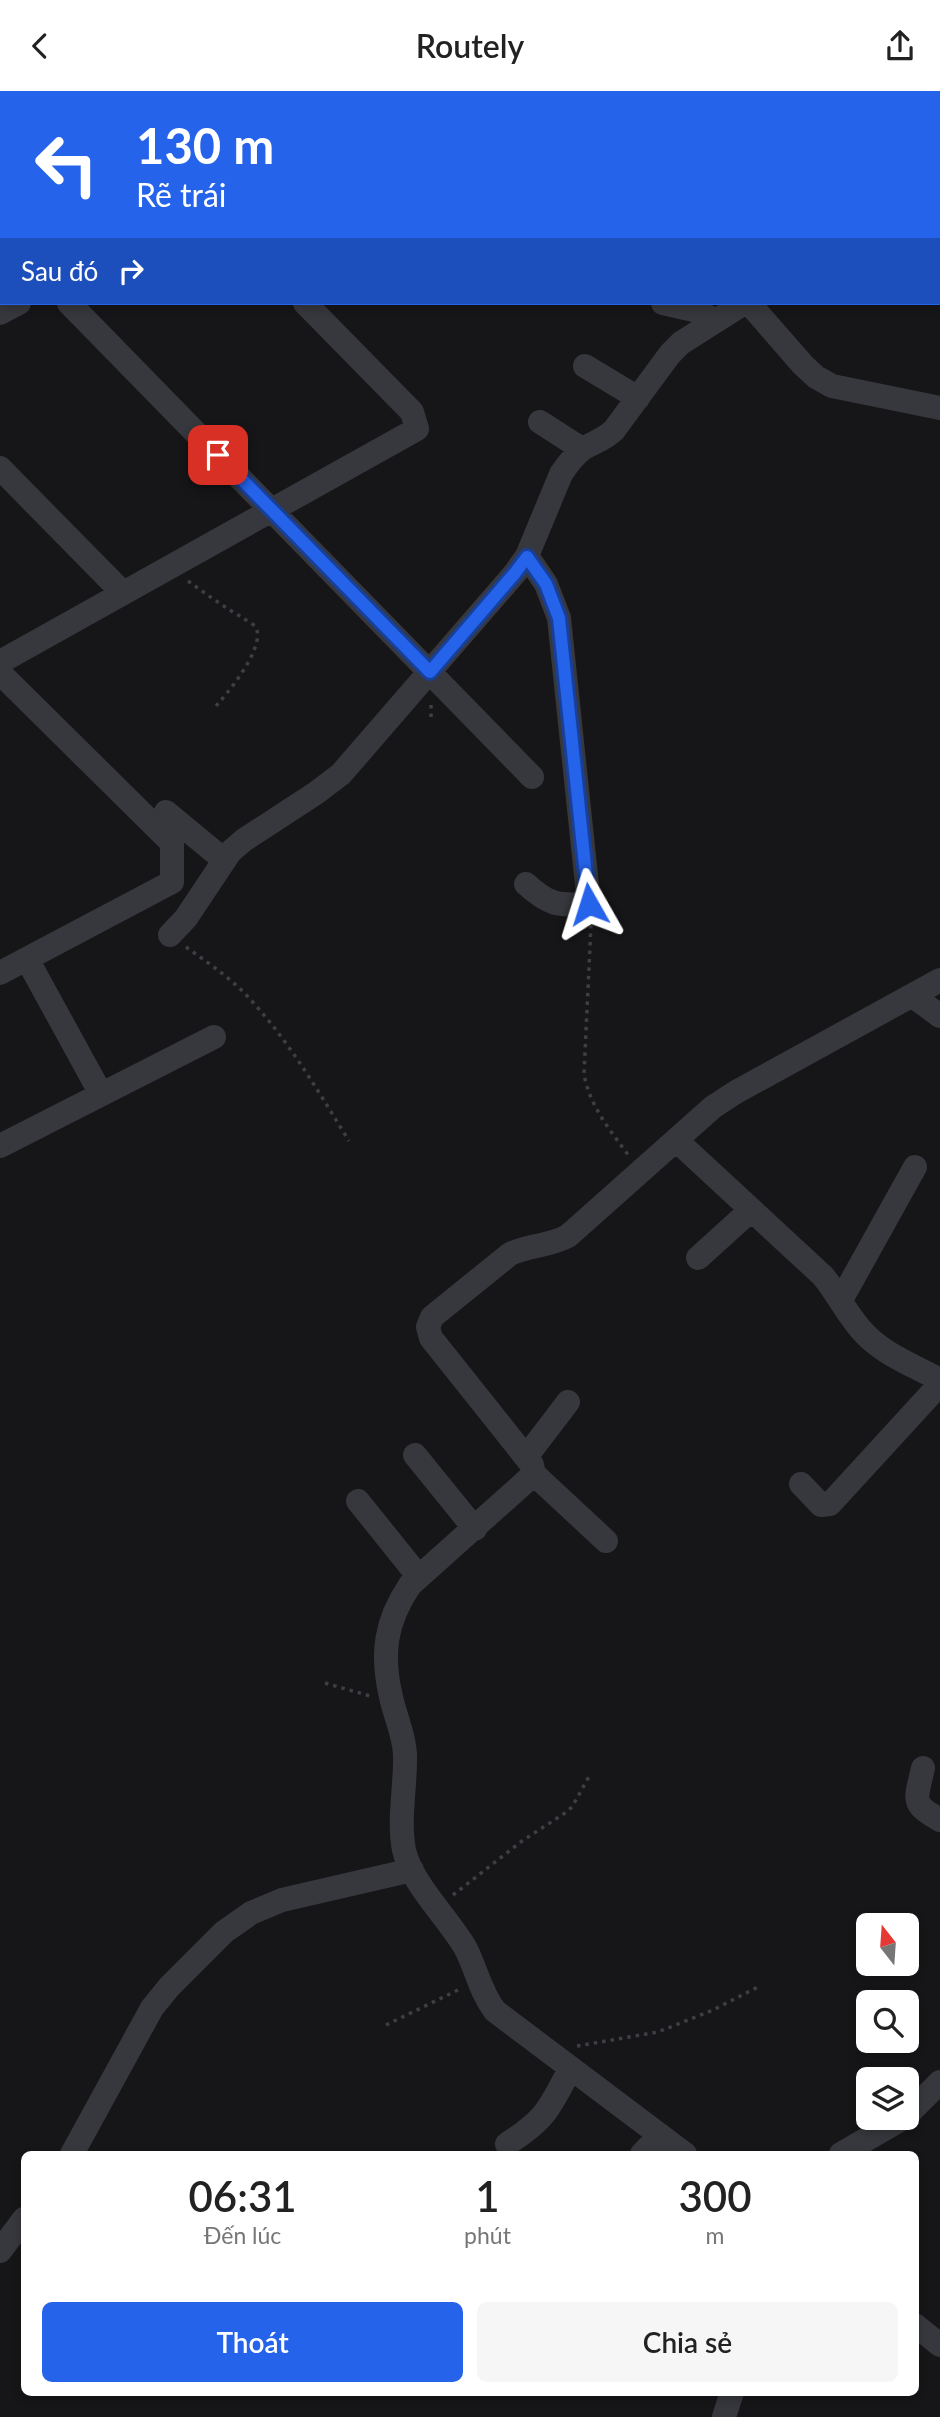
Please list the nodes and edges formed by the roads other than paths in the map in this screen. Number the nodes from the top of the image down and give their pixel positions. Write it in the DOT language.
graph roads {
  1 [pos="71,305"];
  2 [pos="307,305"];
  3 [pos="672,305"];
  4 [pos="743,305"];
  5 [pos="748,305"];
  6 [pos="716,321"];
  7 [pos="585,366"];
  8 [pos="638,398"];
  9 [pos="940,408"];
  10 [pos="540,422"];
  11 [pos="582,449"];
  12 [pos="2,474"];
  13 [pos="272,509"];
  14 [pos="527,557"];
  15 [pos="123,593"];
  16 [pos="0,662"];
  17 [pos="430,672"];
  18 [pos="0,673"];
  19 [pos="532,776"];
  20 [pos="166,812"];
  21 [pos="224,860"];
  22 [pos="526,884"];
  23 [pos="159,888"];
  24 [pos="191,910"];
  25 [pos="170,935"];
  26 [pos="27,959"];
  27 [pos="0,973"];
  28 [pos="940,980"];
  29 [pos="913,996"];
  30 [pos="940,1016"];
  31 [pos="214,1037"];
  32 [pos="101,1094"];
  33 [pos="676,1140"];
  34 [pos="0,1146"];
  35 [pos="915,1167"];
  36 [pos="751,1210"];
  37 [pos="698,1258"];
  38 [pos="841,1300"];
  39 [pos="940,1382"];
  40 [pos="568,1402"];
  41 [pos="415,1455"];
  42 [pos="530,1466"];
  43 [pos="801,1484"];
  44 [pos="358,1501"];
  45 [pos="475,1529"];
  46 [pos="606,1541"];
  47 [pos="419,1577"];
  48 [pos="923,1768"];
  49 [pos="940,1820"];
  50 [pos="412,1870"];
  51 [pos="570,2069"];
  52 [pos="940,2082"];
  53 [pos="919,2104"];
  54 [pos="883,2130"];
  55 [pos="660,2136"];
  56 [pos="507,2144"];
  57 [pos="74,2151"];
  58 [pos="645,2151"];
  59 [pos="681,2151"];
  60 [pos="846,2151"];
  61 [pos="21,2223"];
  62 [pos="0,2251"];
  63 [pos="919,2328"];
  64 [pos="940,2345"];
  65 [pos="731,2396"];
  66 [pos="724,2417"];
  1 -- 13 [label="street"];
  2 -- 13 [label="street"];
  3 -- 6 [label="street"];
  4 -- 6 [label="street"];
  5 -- 9 [label="street"];
  6 -- 8 [label="street"];
  7 -- 8 [label="street"];
  8 -- 11 [label="street"];
  10 -- 11 [label="street"];
  11 -- 14 [label="street"];
  12 -- 15 [label="street"];
  13 -- 15 [label="street"];
  13 -- 17 [label="street"];
  14 -- 17 [label="street"];
  14 -- 22 [label="street"];
  15 -- 16 [label="street"];
  17 -- 19 [label="street"];
  17 -- 21 [label="street"];
  18 -- 23 [label="street"];
  20 -- 21 [label="street"];
  21 -- 24 [label="street"];
  23 -- 24 [label="street"];
  23 -- 26 [label="street"];
  24 -- 25 [label="street"];
  26 -- 27 [label="street"];
  26 -- 32 [label="street"];
  28 -- 29 [label="street"];
  29 -- 30 [label="street"];
  29 -- 33 [label="street"];
  31 -- 32 [label="street"];
  32 -- 34 [label="street"];
  33 -- 36 [label="street"];
  33 -- 42 [label="street"];
  35 -- 38 [label="street"];
  36 -- 37 [label="street"];
  36 -- 38 [label="street"];
  38 -- 39 [label="street"];
  39 -- 43 [label="street"];
  40 -- 42 [label="street"];
  41 -- 45 [label="street"];
  42 -- 45 [label="street"];
  42 -- 46 [label="street"];
  44 -- 47 [label="street"];
  45 -- 47 [label="street"];
  47 -- 50 [label="street"];
  48 -- 49 [label="street"];
  50 -- 51 [label="street"];
  50 -- 57 [label="street"];
  51 -- 55 [label="street"];
  51 -- 56 [label="street"];
  52 -- 53 [label="street"];
  54 -- 60 [label="street"];
  55 -- 58 [label="street"];
  55 -- 59 [label="street"];
  61 -- 62 [label="street"];
  63 -- 64 [label="street"];
  65 -- 66 [label="street"];
}
